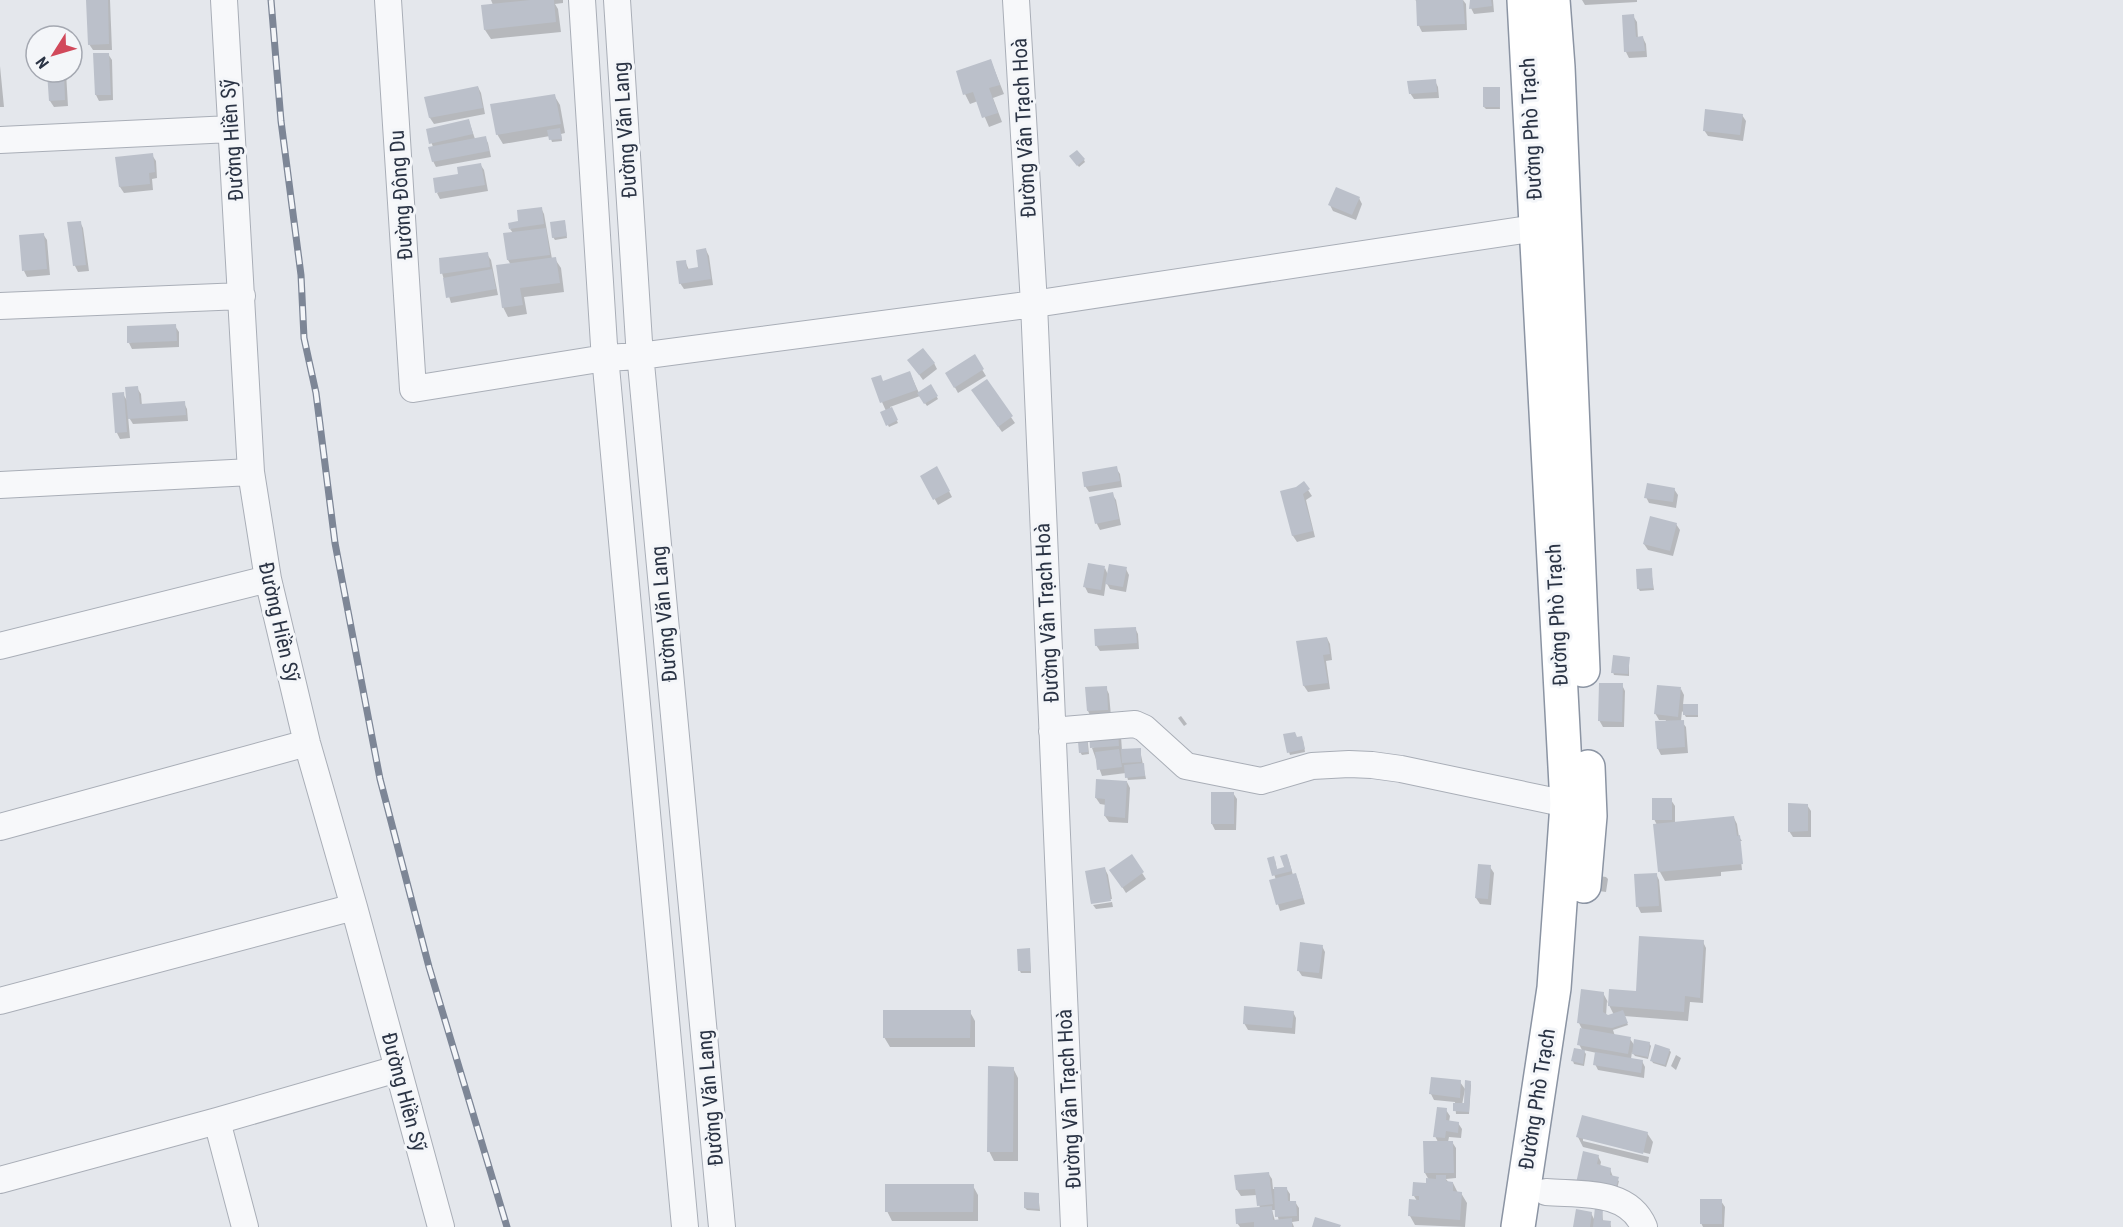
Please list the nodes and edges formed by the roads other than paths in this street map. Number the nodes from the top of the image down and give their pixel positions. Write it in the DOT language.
graph roads {
  1 [pos="224,0"];
  2 [pos="388,0"];
  3 [pos="582,0"];
  4 [pos="617,0"];
  5 [pos="1016,0"];
  6 [pos="1524,0"];
  7 [pos="1553,0"];
  8 [pos="1543,68"];
  9 [pos="231,129"];
  10 [pos="0,140"];
  11 [pos="1536,228"];
  12 [pos="242,296"];
  13 [pos="1034,304"];
  14 [pos="0,306"];
  15 [pos="640,356"];
  16 [pos="605,358"];
  17 [pos="251,472"];
  18 [pos="0,485"];
  19 [pos="1566,578"];
  20 [pos="267,579"];
  21 [pos="0,646"];
  22 [pos="1052,731"];
  23 [pos="307,742"];
  24 [pos="1567,804"];
  25 [pos="0,827"];
  26 [pos="354,907"];
  27 [pos="0,1001"];
  28 [pos="397,1069"];
  29 [pos="217,1121"];
  30 [pos="0,1180"];
  31 [pos="1546,1192"];
  32 [pos="245,1227"];
  33 [pos="441,1227"];
  34 [pos="685,1227"];
  35 [pos="722,1227"];
  36 [pos="1074,1227"];
  37 [pos="1518,1227"];
  38 [pos="1541,1227"];
  39 [pos="1644,1227"];
  1 -- 9 [label="street, Đường Hiền Sỹ"];
  2 -- 16 [label="street, Đường Đông Du"];
  3 -- 16 [label="street, Đường Văn Lang"];
  4 -- 15 [label="street, Đường Văn Lang"];
  5 -- 13 [label="street, Đường Vân Trạch Hoà"];
  6 -- 8 [label="highway, Đường Phò Trạch"];
  7 -- 8 [label="highway, Đường Phò Trạch"];
  8 -- 11 [label="highway, Đường Phò Trạch"];
  8 -- 19 [label="highway, Đường Phò Trạch"];
  9 -- 10 [label="street"];
  9 -- 12 [label="street, Đường Hiền Sỹ"];
  11 -- 13 [label="street"];
  11 -- 19 [label="highway, Đường Phò Trạch"];
  12 -- 14 [label="street"];
  12 -- 17 [label="street, Đường Hiền Sỹ"];
  13 -- 15 [label="street"];
  13 -- 22 [label="street, Đường Vân Trạch Hoà"];
  15 -- 16 [label="street"];
  15 -- 35 [label="street, Đường Văn Lang"];
  16 -- 34 [label="street, Đường Văn Lang"];
  17 -- 18 [label="street"];
  17 -- 20 [label="street, Đường Hiền Sỹ"];
  19 -- 24 [label="highway, Đường Phò Trạch"];
  19 -- 31 [label="highway, Đường Phò Trạch"];
  20 -- 21 [label="street"];
  20 -- 23 [label="street, Đường Hiền Sỹ"];
  22 -- 24 [label="street"];
  22 -- 36 [label="street, Đường Vân Trạch Hoà"];
  23 -- 25 [label="street"];
  23 -- 26 [label="street, Đường Hiền Sỹ"];
  24 -- 37 [label="highway, Đường Phò Trạch"];
  26 -- 27 [label="street"];
  26 -- 28 [label="street, Đường Hiền Sỹ"];
  28 -- 29 [label="street"];
  28 -- 33 [label="street, Đường Hiền Sỹ"];
  29 -- 30 [label="street"];
  29 -- 32 [label="street"];
  31 -- 38 [label="highway, Đường Phò Trạch"];
  31 -- 39 [label="street"];
}
